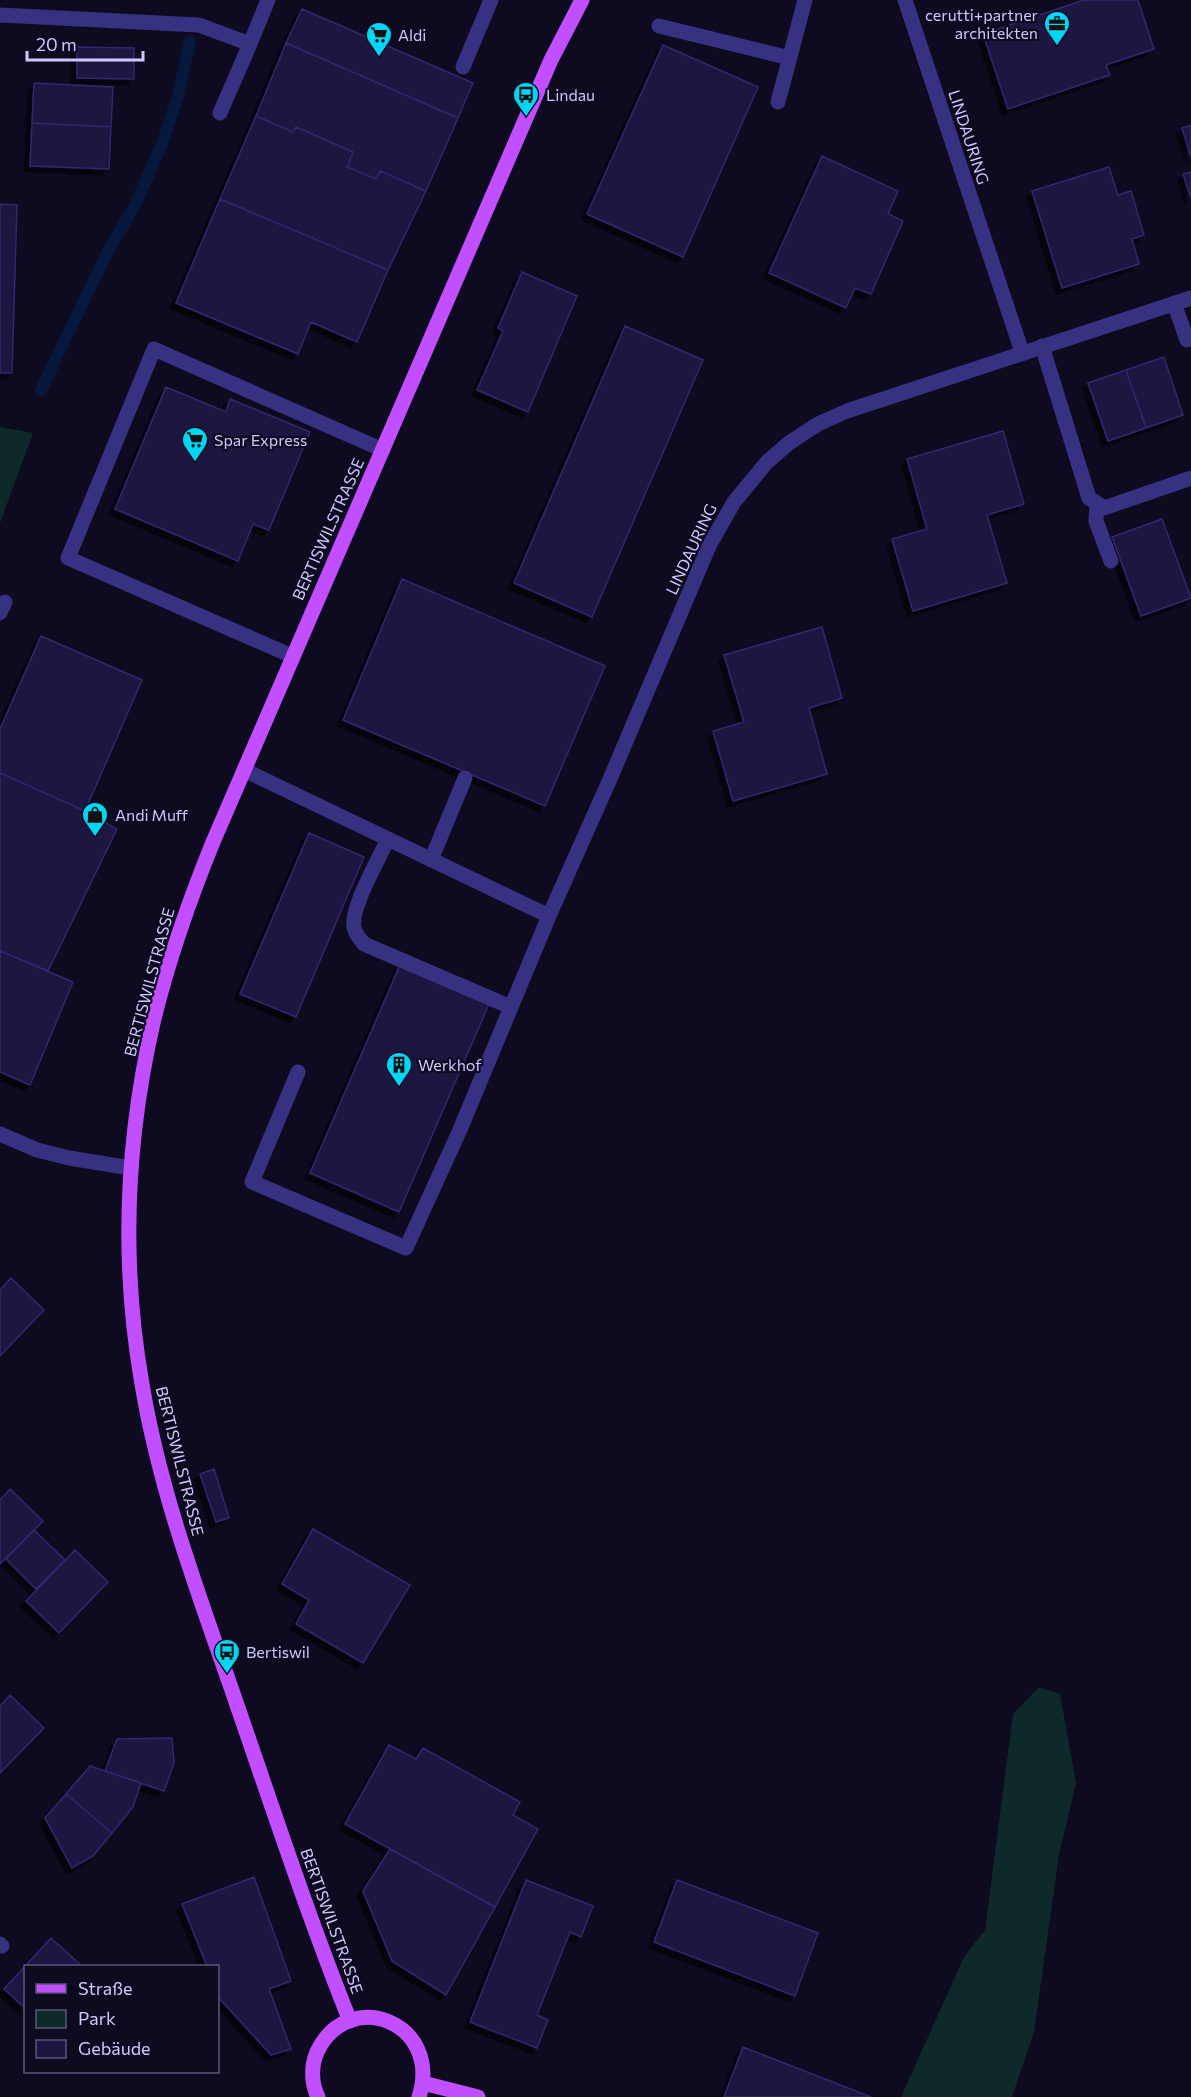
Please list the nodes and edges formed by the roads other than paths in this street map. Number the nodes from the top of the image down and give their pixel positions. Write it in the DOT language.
graph roads {
  1 [pos="268,0"];
  2 [pos="491,0"];
  3 [pos="582,0"];
  4 [pos="805,0"];
  5 [pos="905,0"];
  6 [pos="0,15"];
  7 [pos="659,26"];
  8 [pos="250,44"];
  9 [pos="790,58"];
  10 [pos="463,67"];
  11 [pos="778,102"];
  12 [pos="220,113"];
  13 [pos="1191,298"];
  14 [pos="1174,303"];
  15 [pos="1187,340"];
  16 [pos="1042,346"];
  17 [pos="1022,352"];
  18 [pos="383,450"];
  19 [pos="1191,478"];
  20 [pos="1097,503"];
  21 [pos="1111,561"];
  22 [pos="292,656"];
  23 [pos="244,770"];
  24 [pos="465,778"];
  25 [pos="388,839"];
  26 [pos="430,860"];
  27 [pos="549,916"];
  28 [pos="511,1007"];
  29 [pos="297,1072"];
  30 [pos="0,1134"];
  31 [pos="131,1168"];
  32 [pos="350,2021"];
  33 [pos="421,2090"];
  34 [pos="318,2097"];
  35 [pos="478,2097"];
  1 -- 8 [label="street"];
  2 -- 10 [label="street"];
  3 -- 18 [label="main road, BERTISWILSTRASSE"];
  4 -- 9 [label="street"];
  5 -- 17 [label="street, LINDAURING"];
  6 -- 8 [label="street"];
  7 -- 9 [label="street"];
  8 -- 12 [label="street"];
  9 -- 11 [label="street"];
  13 -- 14 [label="street, LINDAURING"];
  14 -- 15 [label="street"];
  14 -- 16 [label="street, LINDAURING"];
  16 -- 17 [label="street, LINDAURING"];
  16 -- 20 [label="street"];
  17 -- 27 [label="street, LINDAURING"];
  18 -- 22 [label="main road, BERTISWILSTRASSE"];
  18 -- 22 [label="street"];
  19 -- 20 [label="street"];
  20 -- 21 [label="street"];
  22 -- 23 [label="main road, BERTISWILSTRASSE"];
  23 -- 25 [label="street"];
  23 -- 31 [label="main road, BERTISWILSTRASSE"];
  24 -- 26 [label="street"];
  25 -- 26 [label="street"];
  25 -- 28 [label="street"];
  26 -- 27 [label="street"];
  27 -- 28 [label="street, LINDAURING"];
  28 -- 29 [label="street, LINDAURING"];
  30 -- 31 [label="street"];
  31 -- 32 [label="main road, BERTISWILSTRASSE"];
  32 -- 33 [label="main road"];
  32 -- 34 [label="main road"];
  33 -- 35 [label="main road"];
}
